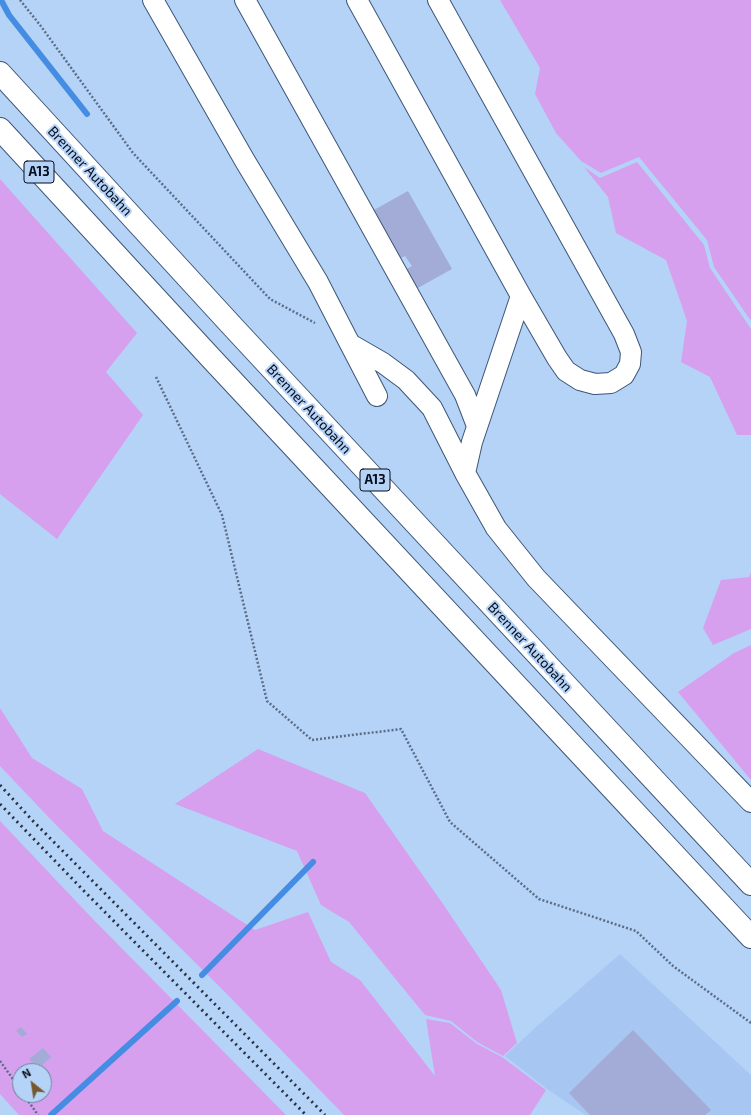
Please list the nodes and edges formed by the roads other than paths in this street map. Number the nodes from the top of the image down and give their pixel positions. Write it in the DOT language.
graph roads {
  1 [pos="153,0"];
  2 [pos="245,0"];
  3 [pos="357,0"];
  4 [pos="438,0"];
  5 [pos="0,73"];
  6 [pos="0,129"];
  7 [pos="521,296"];
  8 [pos="350,344"];
  9 [pos="378,396"];
  10 [pos="477,426"];
  11 [pos="465,473"];
  12 [pos="751,802"];
  13 [pos="751,884"];
  14 [pos="751,937"];
  1 -- 8 [label="lane"];
  2 -- 10 [label="lane"];
  3 -- 7 [label="lane"];
  4 -- 7 [label="lane"];
  5 -- 13 [label="highway, Brenner Autobahn / A13"];
  6 -- 14 [label="highway, A13"];
  7 -- 10 [label="lane"];
  8 -- 9 [label="lane"];
  8 -- 11 [label="lane"];
  10 -- 11 [label="lane"];
  11 -- 12 [label="lane"];
}
